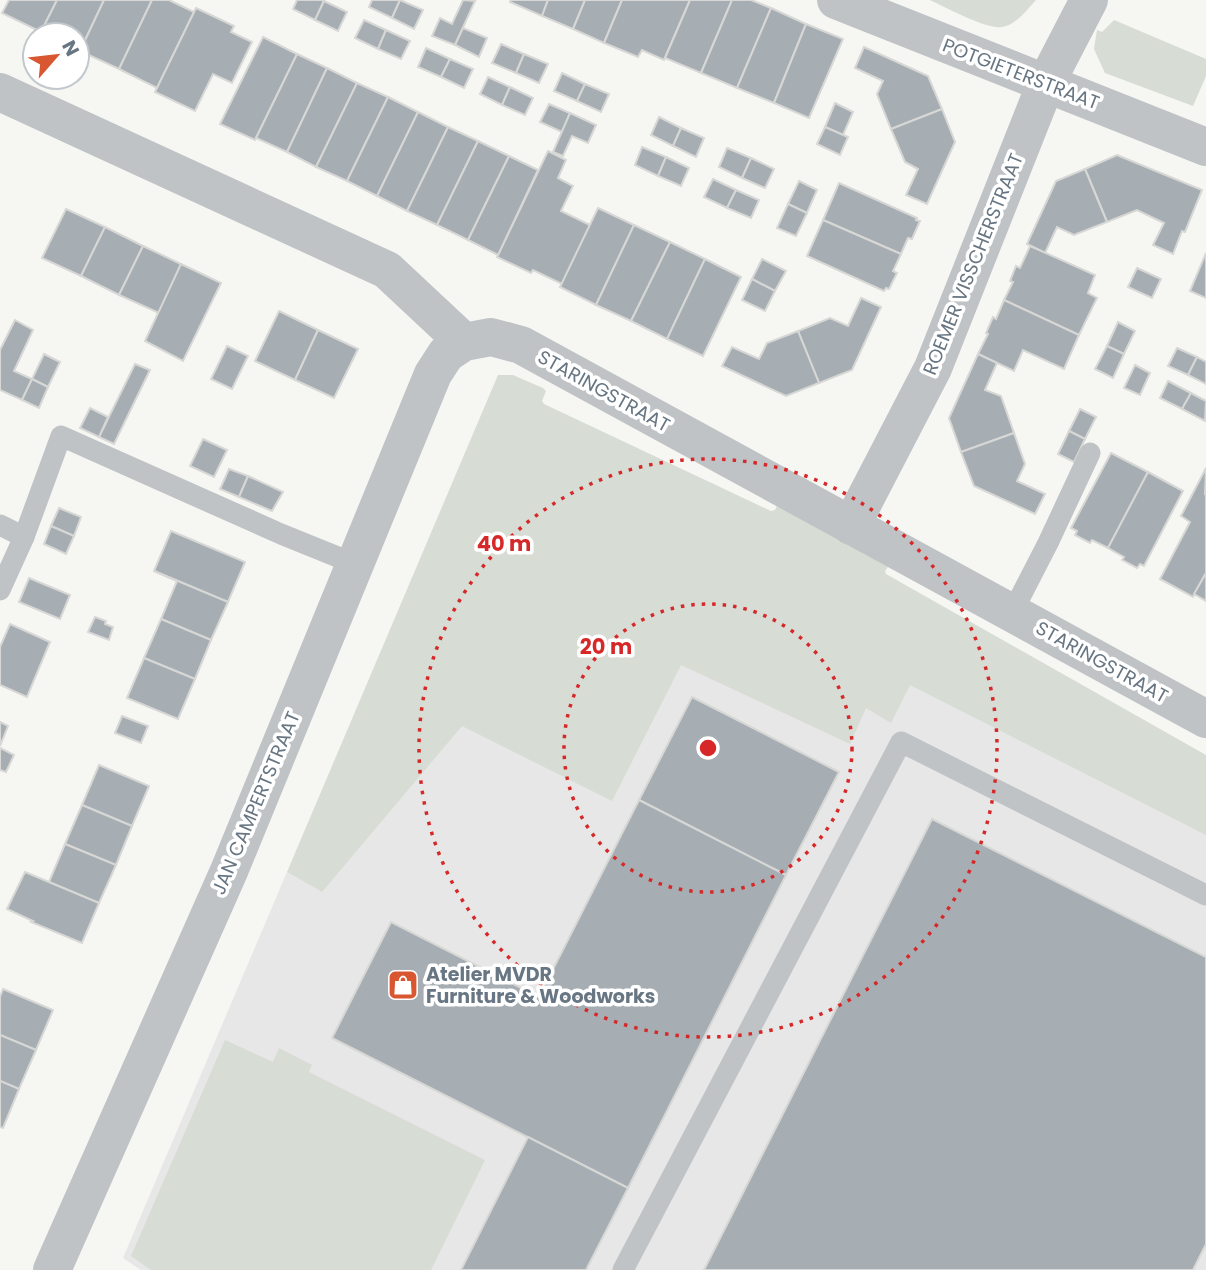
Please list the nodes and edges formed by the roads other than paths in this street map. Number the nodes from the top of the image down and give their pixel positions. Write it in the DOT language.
graph roads {
  1 [pos="836,0"];
  2 [pos="1088,0"];
  3 [pos="1046,83"];
  4 [pos="0,92"];
  5 [pos="1206,147"];
  6 [pos="464,341"];
  7 [pos="1090,453"];
  8 [pos="0,525"];
  9 [pos="851,526"];
  10 [pos="24,537"];
  11 [pos="355,564"];
  12 [pos="0,590"];
  13 [pos="1012,613"];
  14 [pos="1206,719"];
  15 [pos="1206,895"];
  16 [pos="52,1270"];
  17 [pos="623,1270"];
  1 -- 3 [label="street, POTGIETERSTRAAT"];
  2 -- 3 [label="street, ROEMER VISSCHERSTRAAT"];
  3 -- 5 [label="street, POTGIETERSTRAAT"];
  3 -- 9 [label="street, ROEMER VISSCHERSTRAAT"];
  4 -- 6 [label="street"];
  6 -- 9 [label="street, STARINGSTRAAT"];
  6 -- 11 [label="street, JAN CAMPERTSTRAAT"];
  7 -- 13 [label="lane"];
  8 -- 10 [label="lane"];
  9 -- 13 [label="street, STARINGSTRAAT"];
  10 -- 11 [label="lane"];
  10 -- 12 [label="lane"];
  11 -- 16 [label="street, JAN CAMPERTSTRAAT"];
  13 -- 14 [label="street, STARINGSTRAAT"];
  15 -- 17 [label="lane"];
}
